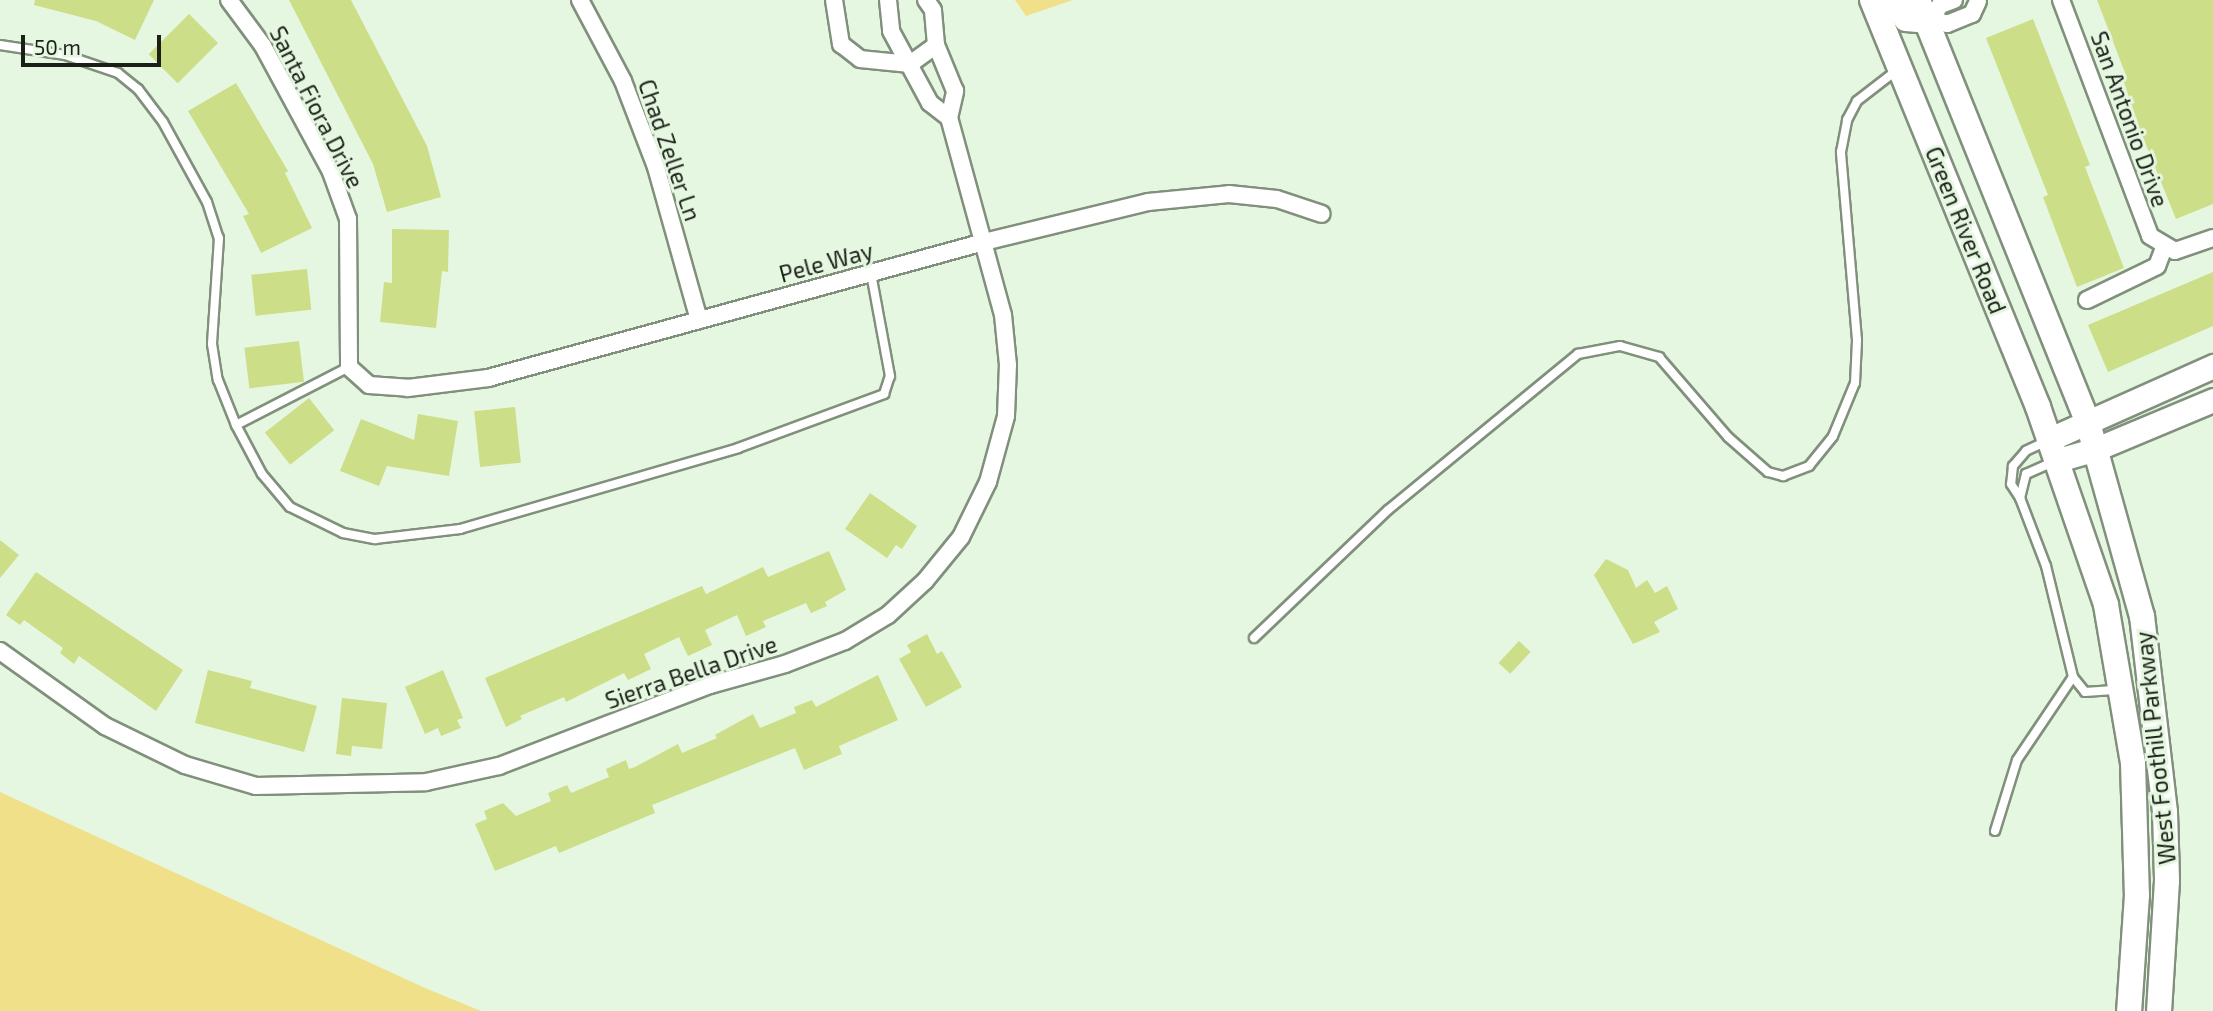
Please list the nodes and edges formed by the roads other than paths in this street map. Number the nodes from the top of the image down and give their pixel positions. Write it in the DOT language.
graph roads {
  1 [pos="229,0"];
  2 [pos="580,0"];
  3 [pos="834,0"];
  4 [pos="888,0"];
  5 [pos="926,0"];
  6 [pos="1872,0"];
  7 [pos="1894,0"];
  8 [pos="1954,0"];
  9 [pos="1978,0"];
  10 [pos="2061,0"];
  11 [pos="1926,13"];
  12 [pos="0,45"];
  13 [pos="936,46"];
  14 [pos="910,64"];
  15 [pos="1899,68"];
  16 [pos="949,118"];
  17 [pos="1322,214"];
  18 [pos="2213,238"];
  19 [pos="984,242"];
  20 [pos="2164,248"];
  21 [pos="871,273"];
  22 [pos="2087,300"];
  23 [pos="699,320"];
  24 [pos="2213,366"];
  25 [pos="349,368"];
  26 [pos="2213,400"];
  27 [pos="2088,423"];
  28 [pos="236,425"];
  29 [pos="2096,449"];
  30 [pos="2054,450"];
  31 [pos="2020,498"];
  32 [pos="1254,638"];
  33 [pos="0,651"];
  34 [pos="2073,677"];
  35 [pos="2123,690"];
  36 [pos="1995,831"];
  37 [pos="2129,1011"];
  38 [pos="2159,1011"];
  1 -- 25 [label="street, Santa Fiora Drive"];
  2 -- 23 [label="street, Chad Zeller Ln"];
  3 -- 14 [label="street"];
  4 -- 14 [label="street, Sierra Bella Drive"];
  5 -- 13 [label="street, Sierra Bella Drive"];
  6 -- 15 [label="main road, Green River Road"];
  7 -- 11 [label="main road"];
  8 -- 11 [label="street"];
  9 -- 11 [label="street"];
  10 -- 20 [label="street, San Antonio Drive"];
  11 -- 27 [label="main road, Green River Road"];
  12 -- 28 [label="lane"];
  13 -- 14 [label="street"];
  13 -- 16 [label="street, Sierra Bella Drive"];
  14 -- 16 [label="street, Sierra Bella Drive"];
  15 -- 30 [label="main road, Green River Road"];
  15 -- 32 [label="lane"];
  16 -- 19 [label="street, Sierra Bella Drive"];
  17 -- 19 [label="street, Pele Way"];
  18 -- 20 [label="street"];
  19 -- 21 [label="street, Pele Way"];
  19 -- 33 [label="street, Sierra Bella Drive"];
  20 -- 22 [label="street"];
  21 -- 23 [label="street, Pele Way"];
  21 -- 28 [label="lane"];
  23 -- 25 [label="street, Pele Way"];
  24 -- 27 [label="main road"];
  25 -- 28 [label="lane"];
  26 -- 29 [label="main road"];
  27 -- 29 [label="main road, Green River Road"];
  27 -- 30 [label="main road"];
  29 -- 30 [label="main road"];
  29 -- 38 [label="main road, West Foothill Parkway"];
  30 -- 31 [label="lane"];
  30 -- 31 [label="lane"];
  30 -- 35 [label="main road, West Foothill Parkway"];
  31 -- 34 [label="lane"];
  34 -- 35 [label="lane"];
  34 -- 36 [label="lane"];
  35 -- 37 [label="main road, West Foothill Parkway"];
}
